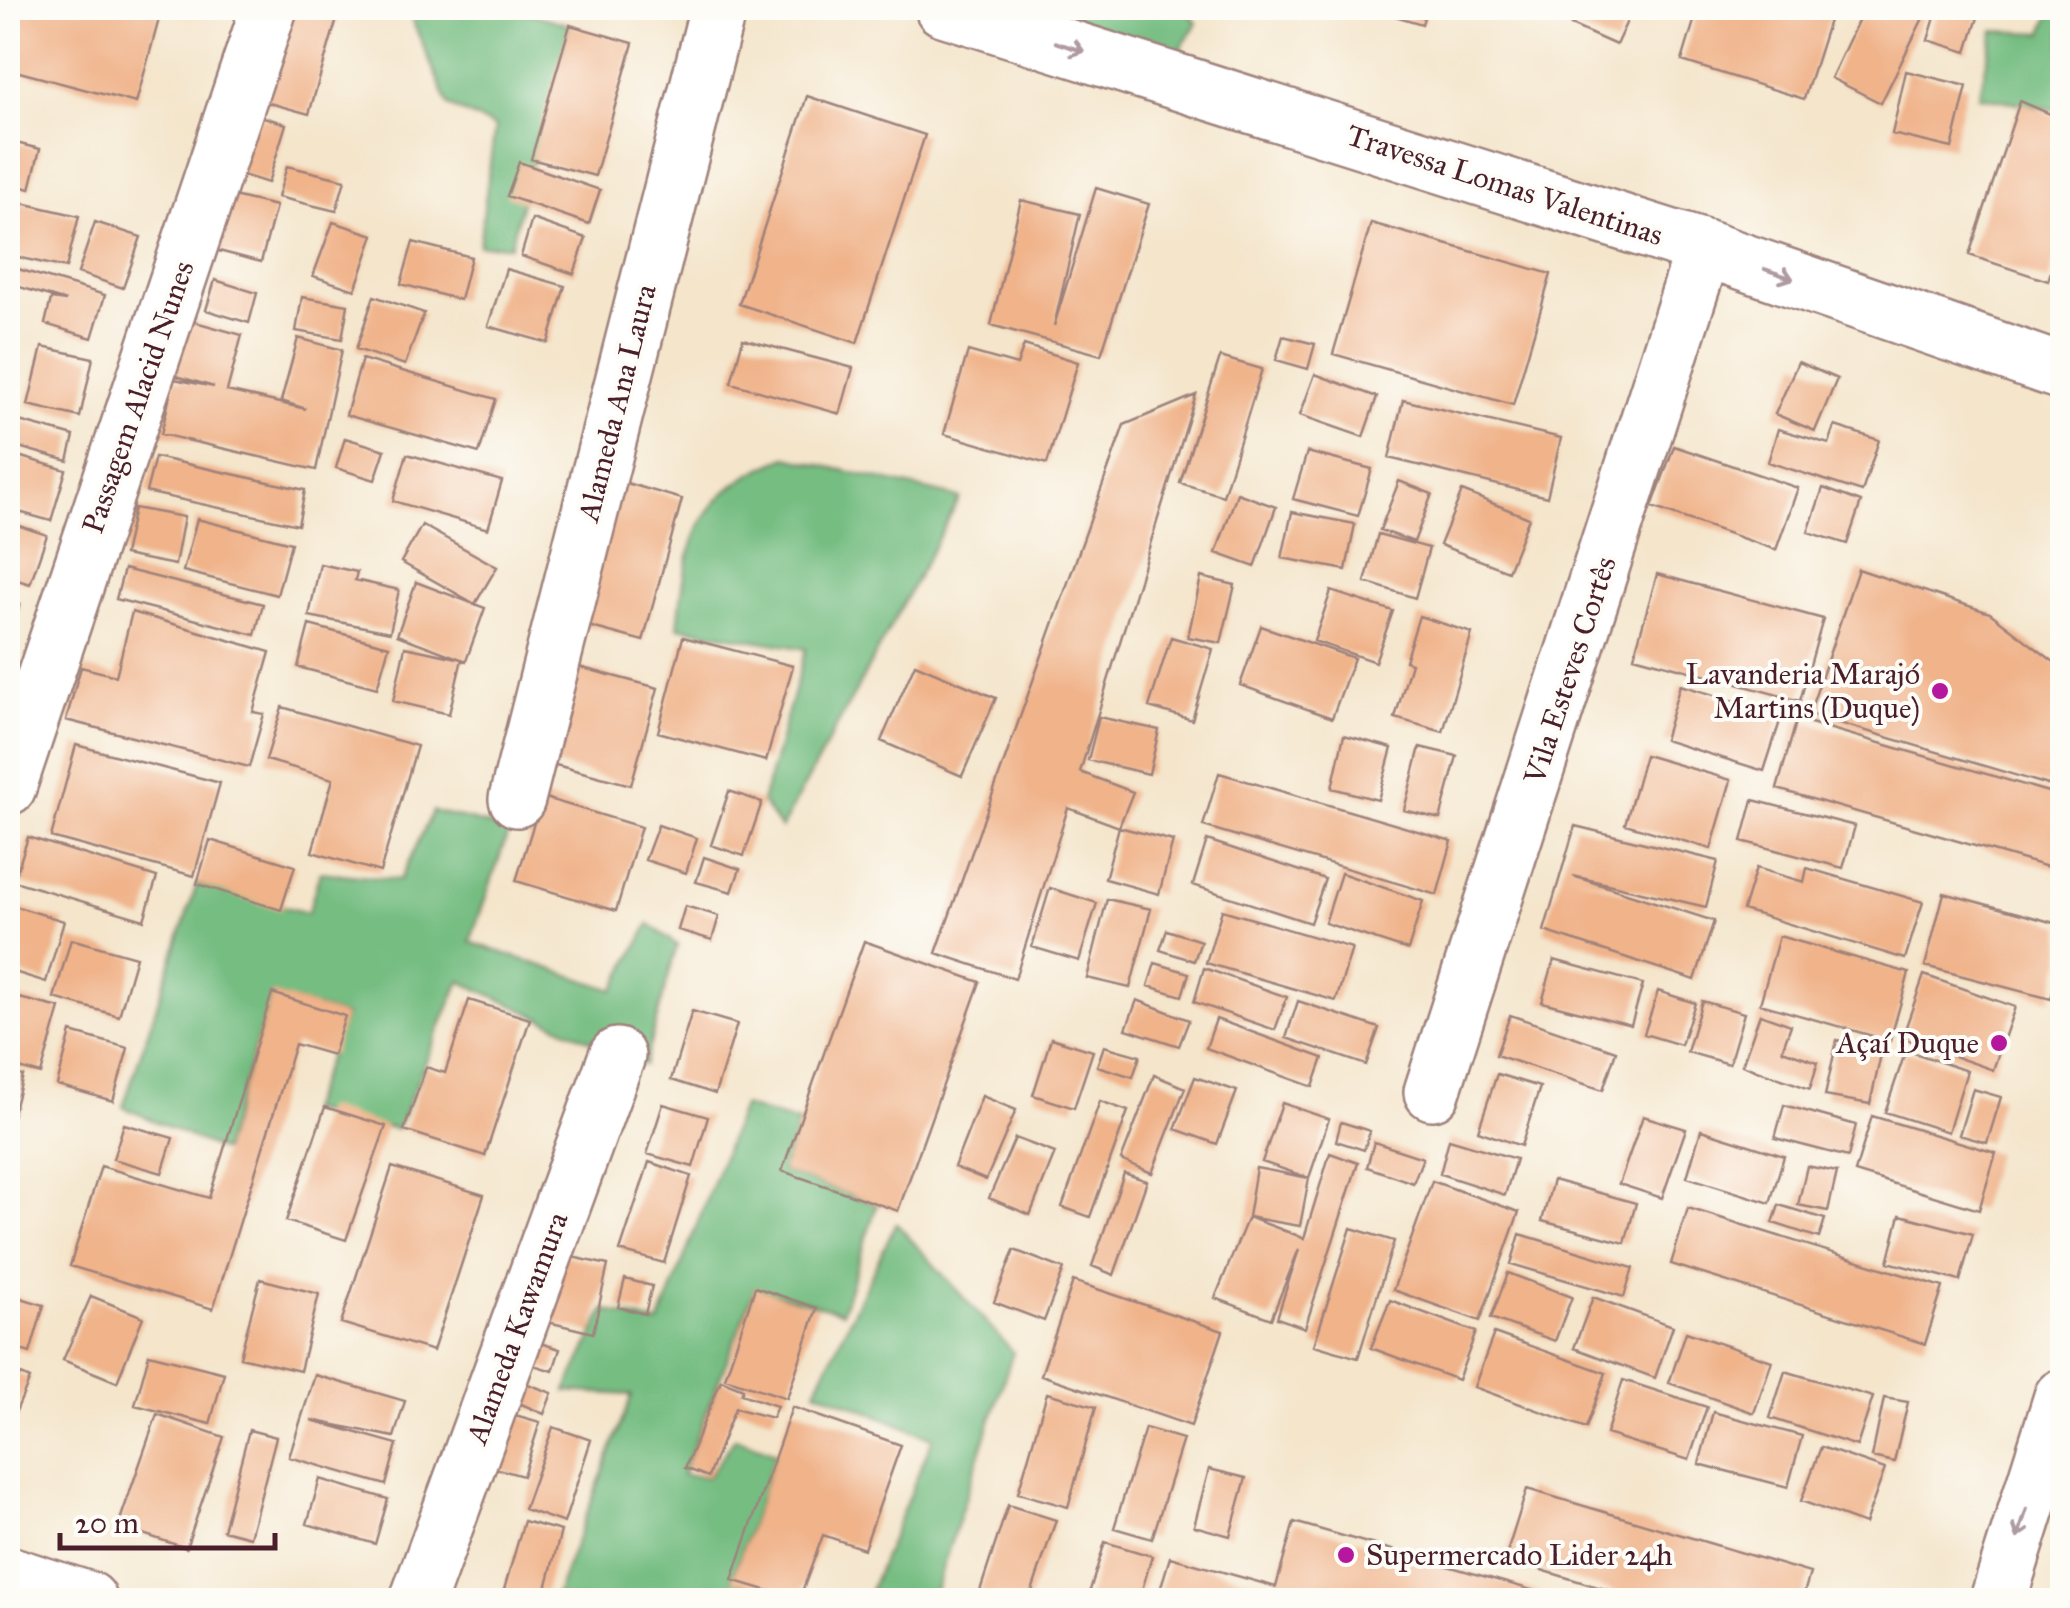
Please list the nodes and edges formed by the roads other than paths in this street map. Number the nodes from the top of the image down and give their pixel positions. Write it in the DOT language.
graph roads {
  1 [pos="269,8"];
  2 [pos="718,8"];
  3 [pos="943,8"];
  4 [pos="1704,248"];
  5 [pos="2062,372"];
  6 [pos="8,787"];
  7 [pos="517,799"];
  8 [pos="617,1056"];
  9 [pos="1432,1092"];
  10 [pos="2062,1398"];
  11 [pos="8,1574"];
  12 [pos="89,1600"];
  13 [pos="418,1600"];
  14 [pos="1998,1600"];
  1 -- 6 [label="street, Passagem Alacid Nunes"];
  2 -- 7 [label="street, Alameda Ana Laura"];
  3 -- 4 [label="street, Travessa Lomas Valentinas, one-way"];
  4 -- 5 [label="street, Travessa Lomas Valentinas, one-way"];
  4 -- 9 [label="street, Vila Esteves Cortês"];
  8 -- 13 [label="street, Alameda Kawamura"];
  10 -- 14 [label="street, one-way"];
  11 -- 12 [label="street"];
}
